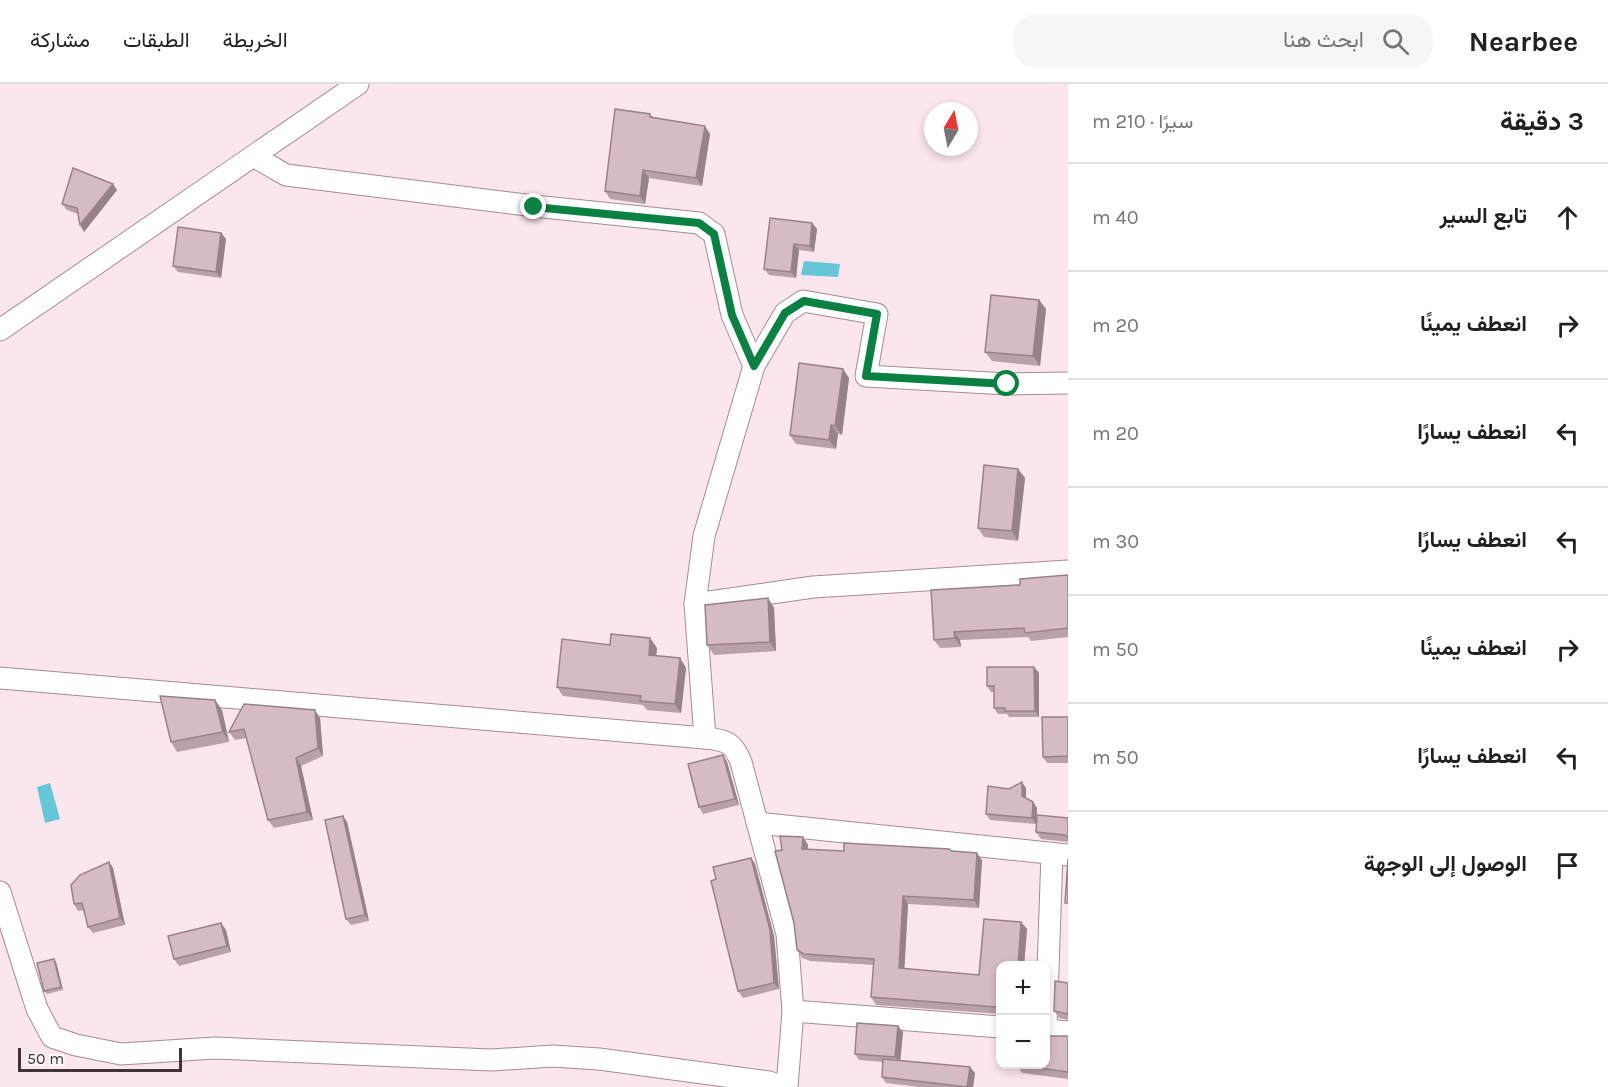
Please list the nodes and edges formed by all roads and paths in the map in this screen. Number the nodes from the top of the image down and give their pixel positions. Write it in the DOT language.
graph roads {
  1 [pos="358,84"];
  2 [pos="253,156"];
  3 [pos="0,330"];
  4 [pos="754,366"];
  5 [pos="1068,383"];
  6 [pos="1068,572"];
  7 [pos="695,604"];
  8 [pos="0,678"];
  9 [pos="705,738"];
  10 [pos="757,823"];
  11 [pos="1060,854"];
  12 [pos="0,892"];
  13 [pos="793,1011"];
  14 [pos="1047,1015"];
  15 [pos="996,1027"];
  16 [pos="1050,1029"];
  17 [pos="1068,1032"];
  18 [pos="785,1087"];
  1 -- 2 [label="street"];
  2 -- 3 [label="street"];
  2 -- 4 [label="street"];
  4 -- 5 [label="street"];
  4 -- 7 [label="street"];
  6 -- 7 [label="street"];
  7 -- 9 [label="street"];
  8 -- 9 [label="street"];
  9 -- 10 [label="street"];
  10 -- 11 [label="street"];
  10 -- 13 [label="street"];
  11 -- 14 [label="street"];
  12 -- 18 [label="street"];
  13 -- 15 [label="street"];
  13 -- 18 [label="street"];
  16 -- 17 [label="street"];
}
